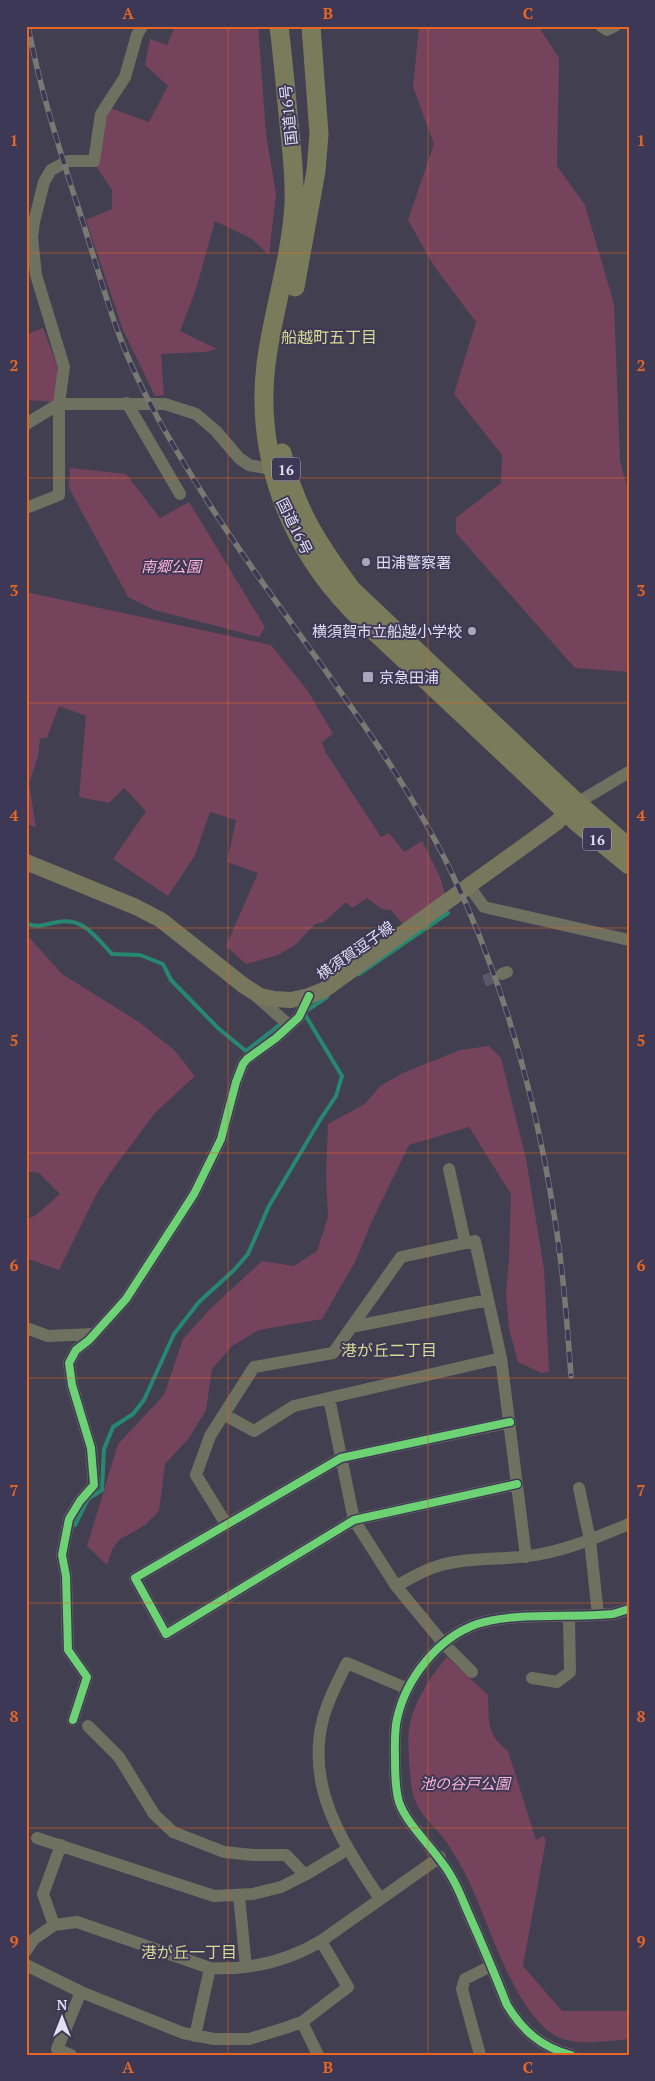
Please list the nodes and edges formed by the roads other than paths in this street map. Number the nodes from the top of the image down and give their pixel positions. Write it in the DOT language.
graph roads {
  1 [pos="142,26"];
  2 [pos="279,26"];
  3 [pos="311,26"];
  4 [pos="601,26"];
  5 [pos="615,26"];
  6 [pos="26,212"];
  7 [pos="32,238"];
  8 [pos="59,404"];
  9 [pos="127,404"];
  10 [pos="26,424"];
  11 [pos="280,468"];
  12 [pos="180,494"];
  13 [pos="26,508"];
  14 [pos="629,772"];
  15 [pos="572,807"];
  16 [pos="629,848"];
  17 [pos="26,862"];
  18 [pos="629,865"];
  19 [pos="469,886"];
  20 [pos="629,940"];
  21 [pos="243,985"];
  22 [pos="309,996"];
  23 [pos="289,1025"];
  24 [pos="449,1169"];
  25 [pos="465,1242"];
  26 [pos="488,1300"];
  27 [pos="351,1327"];
  28 [pos="26,1328"];
  29 [pos="94,1334"];
  30 [pos="501,1358"];
  31 [pos="329,1398"];
  32 [pos="225,1415"];
  33 [pos="510,1422"];
  34 [pos="341,1458"];
  35 [pos="517,1484"];
  36 [pos="579,1488"];
  37 [pos="354,1520"];
  38 [pos="226,1524"];
  39 [pos="629,1524"];
  40 [pos="590,1540"];
  41 [pos="526,1557"];
  42 [pos="396,1586"];
  43 [pos="629,1609"];
  44 [pos="598,1615"];
  45 [pos="569,1617"];
  46 [pos="443,1643"];
  47 [pos="472,1672"];
  48 [pos="532,1678"];
  49 [pos="408,1689"];
  50 [pos="73,1720"];
  51 [pos="88,1726"];
  52 [pos="37,1838"];
  53 [pos="61,1846"];
  54 [pos="348,1849"];
  55 [pos="440,1857"];
  56 [pos="306,1875"];
  57 [pos="239,1896"];
  58 [pos="380,1900"];
  59 [pos="54,1925"];
  60 [pos="321,1941"];
  61 [pos="26,1952"];
  62 [pos="26,1965"];
  63 [pos="491,1966"];
  64 [pos="246,1967"];
  65 [pos="210,1968"];
  66 [pos="81,1992"];
  67 [pos="302,2022"];
  68 [pos="196,2036"];
  69 [pos="71,2055"];
  70 [pos="318,2055"];
  71 [pos="480,2055"];
  72 [pos="571,2055"];
  1 -- 7 [label="street"];
  2 -- 11 [label="highway, 国道16号 / 16"];
  3 -- 11 [label="highway, 国道16号 / 16"];
  4 -- 5 [label="street"];
  6 -- 7 [label="street"];
  7 -- 8 [label="street"];
  8 -- 9 [label="street"];
  8 -- 10 [label="street"];
  8 -- 13 [label="street"];
  9 -- 11 [label="street"];
  9 -- 12 [label="street"];
  11 -- 15 [label="highway, 国道16号 / 16"];
  14 -- 15 [label="street"];
  15 -- 16 [label="highway, 国道16号 / 16"];
  15 -- 18 [label="highway, 国道16号 / 16"];
  15 -- 19 [label="main road, 横須賀逗子線"];
  17 -- 21 [label="main road, 横須賀逗子線"];
  19 -- 20 [label="street"];
  19 -- 22 [label="main road, 横須賀逗子線"];
  21 -- 22 [label="main road, 横須賀逗子線"];
  21 -- 23 [label="street"];
  22 -- 23 [label="street"];
  23 -- 29 [label="street"];
  24 -- 25 [label="street"];
  25 -- 26 [label="street"];
  25 -- 27 [label="street"];
  26 -- 27 [label="street"];
  26 -- 30 [label="street"];
  27 -- 32 [label="street"];
  28 -- 29 [label="street"];
  29 -- 50 [label="street"];
  30 -- 31 [label="street"];
  30 -- 33 [label="street"];
  31 -- 32 [label="street"];
  31 -- 34 [label="street"];
  32 -- 38 [label="street"];
  33 -- 34 [label="street"];
  33 -- 35 [label="street"];
  34 -- 37 [label="street"];
  34 -- 38 [label="street"];
  35 -- 37 [label="street"];
  35 -- 41 [label="street"];
  36 -- 40 [label="street"];
  37 -- 38 [label="street"];
  37 -- 42 [label="street"];
  39 -- 40 [label="street"];
  40 -- 41 [label="street"];
  40 -- 44 [label="street"];
  41 -- 42 [label="street"];
  42 -- 46 [label="street"];
  43 -- 44 [label="street"];
  44 -- 45 [label="street"];
  45 -- 46 [label="street"];
  45 -- 48 [label="street"];
  46 -- 47 [label="street"];
  46 -- 49 [label="street"];
  49 -- 54 [label="street"];
  49 -- 55 [label="street"];
  51 -- 56 [label="street"];
  52 -- 53 [label="street"];
  53 -- 57 [label="street"];
  53 -- 59 [label="street"];
  54 -- 56 [label="street"];
  54 -- 58 [label="street"];
  55 -- 58 [label="street"];
  55 -- 63 [label="street"];
  56 -- 57 [label="street"];
  57 -- 64 [label="street"];
  58 -- 60 [label="street"];
  59 -- 61 [label="street"];
  59 -- 65 [label="street"];
  60 -- 64 [label="street"];
  60 -- 67 [label="street"];
  62 -- 66 [label="street"];
  63 -- 71 [label="street"];
  63 -- 72 [label="street"];
  64 -- 65 [label="street"];
  65 -- 68 [label="street"];
  66 -- 68 [label="street"];
  66 -- 69 [label="street"];
  67 -- 68 [label="street"];
  67 -- 70 [label="street"];
}
